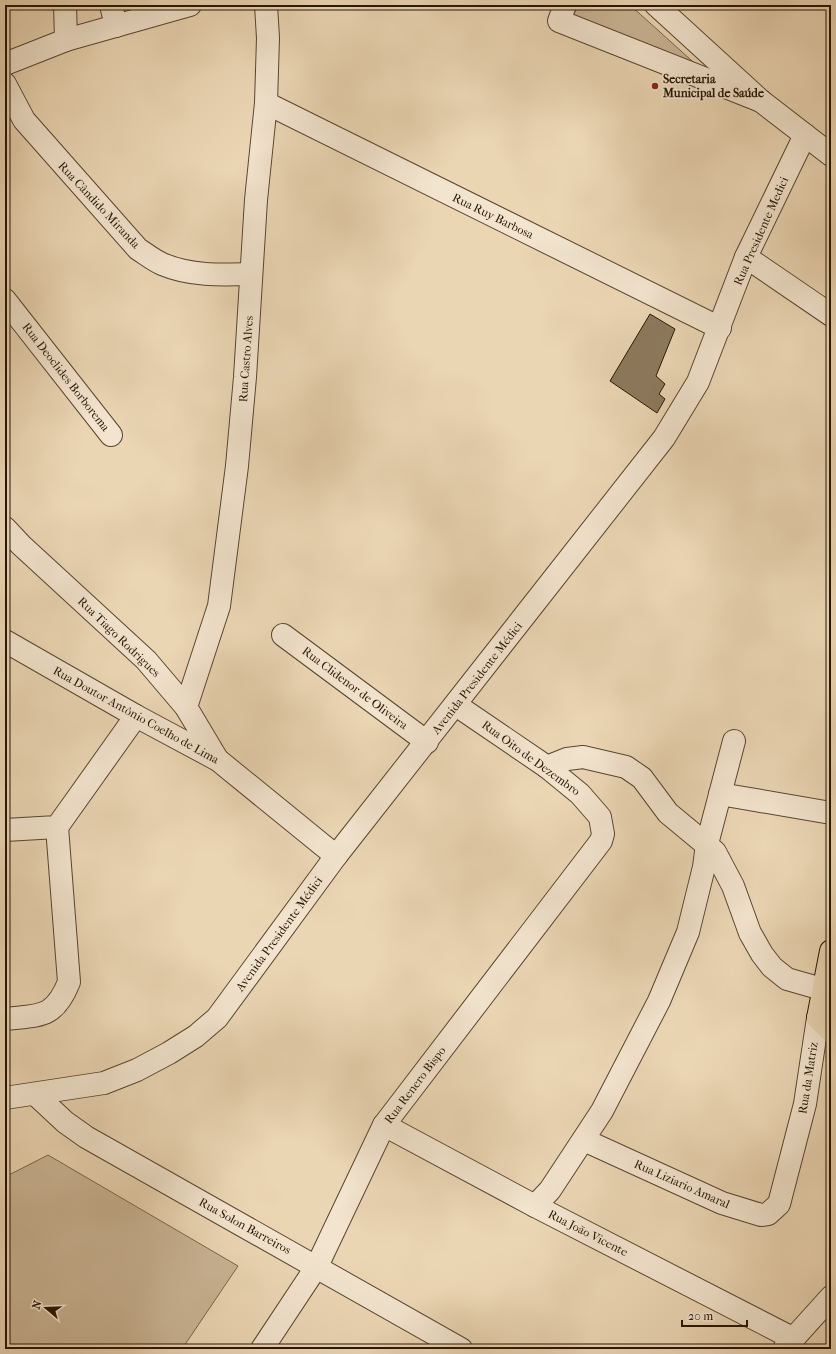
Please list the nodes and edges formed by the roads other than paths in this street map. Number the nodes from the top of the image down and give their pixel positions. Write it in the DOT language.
graph roads {
  1 [pos="65,5"];
  2 [pos="111,5"];
  3 [pos="190,5"];
  4 [pos="266,5"];
  5 [pos="565,5"];
  6 [pos="656,5"];
  7 [pos="116,26"];
  8 [pos="66,40"];
  9 [pos="5,64"];
  10 [pos="5,84"];
  11 [pos="762,101"];
  12 [pos="266,103"];
  13 [pos="805,135"];
  14 [pos="831,156"];
  15 [pos="746,257"];
  16 [pos="251,274"];
  17 [pos="5,300"];
  18 [pos="831,315"];
  19 [pos="720,328"];
  20 [pos="111,435"];
  21 [pos="5,528"];
  22 [pos="283,635"];
  23 [pos="5,640"];
  24 [pos="456,705"];
  25 [pos="186,707"];
  26 [pos="136,716"];
  27 [pos="734,741"];
  28 [pos="427,742"];
  29 [pos="218,760"];
  30 [pos="546,767"];
  31 [pos="720,794"];
  32 [pos="831,812"];
  33 [pos="57,827"];
  34 [pos="5,830"];
  35 [pos="601,841"];
  36 [pos="707,844"];
  37 [pos="336,856"];
  38 [pos="831,951"];
  39 [pos="822,989"];
  40 [pos="5,1019"];
  41 [pos="824,1025"];
  42 [pos="35,1094"];
  43 [pos="7,1099"];
  44 [pos="384,1126"];
  45 [pos="584,1140"];
  46 [pos="779,1204"];
  47 [pos="535,1206"];
  48 [pos="317,1266"];
  49 [pos="831,1297"];
  50 [pos="789,1344"];
  51 [pos="262,1349"];
  52 [pos="461,1349"];
  1 -- 8 [label="street"];
  2 -- 7 [label="street"];
  3 -- 7 [label="street"];
  4 -- 12 [label="street, Rua Castro Alves"];
  5 -- 11 [label="street"];
  6 -- 11 [label="street"];
  7 -- 8 [label="street"];
  8 -- 9 [label="street"];
  10 -- 16 [label="street, Rua Cândido Miranda"];
  11 -- 13 [label="street"];
  12 -- 16 [label="street, Rua Castro Alves"];
  12 -- 19 [label="street, Rua Ruy Barbosa"];
  13 -- 14 [label="street"];
  13 -- 15 [label="street, Rua Presidente Medici"];
  15 -- 18 [label="street"];
  15 -- 19 [label="street, Rua Presidente Medici"];
  16 -- 25 [label="street, Rua Castro Alves"];
  17 -- 20 [label="street, Rua Deoclides Borborema"];
  19 -- 24 [label="street, Avenida Presidente Médici"];
  21 -- 25 [label="street, Rua Tiago Rodrigues"];
  22 -- 28 [label="street, Rua Clidenor de Oliveira"];
  23 -- 26 [label="street, Rua Doutor Antônio Coelho de Lima"];
  24 -- 28 [label="street, Avenida Presidente Médici"];
  24 -- 30 [label="street, Rua Oito de Dezembro"];
  25 -- 29 [label="street, Rua Tiago Rodrigues"];
  26 -- 29 [label="street, Rua Doutor Antônio Coelho de Lima"];
  26 -- 33 [label="street"];
  27 -- 31 [label="street"];
  28 -- 37 [label="street, Avenida Presidente Médici"];
  29 -- 37 [label="street, Rua Doutor Antônio Coelho de Lima"];
  30 -- 35 [label="street, Rua Oito de Dezembro"];
  30 -- 36 [label="street"];
  31 -- 32 [label="street"];
  31 -- 36 [label="street"];
  33 -- 34 [label="street"];
  33 -- 40 [label="street"];
  35 -- 44 [label="street, Rua Renero Bispo"];
  36 -- 39 [label="street"];
  36 -- 45 [label="street"];
  37 -- 42 [label="street, Avenida Presidente Médici"];
  38 -- 39 [label="main road, Rua da Matriz"];
  39 -- 41 [label="main road, Rua da Matriz"];
  41 -- 46 [label="street, Rua da Matriz"];
  42 -- 43 [label="street, Avenida Presidente Médici"];
  42 -- 48 [label="street, Rua Solon Barreiros"];
  44 -- 47 [label="street, Rua João Vicente"];
  44 -- 48 [label="street, Rua Renero Bispo"];
  45 -- 46 [label="street, Rua Liziario Amaral"];
  45 -- 47 [label="street"];
  47 -- 50 [label="street, Rua João Vicente"];
  48 -- 51 [label="street, Rua Renero Bispo"];
  48 -- 52 [label="street, Rua Solon Barreiros"];
  49 -- 50 [label="street"];
}
